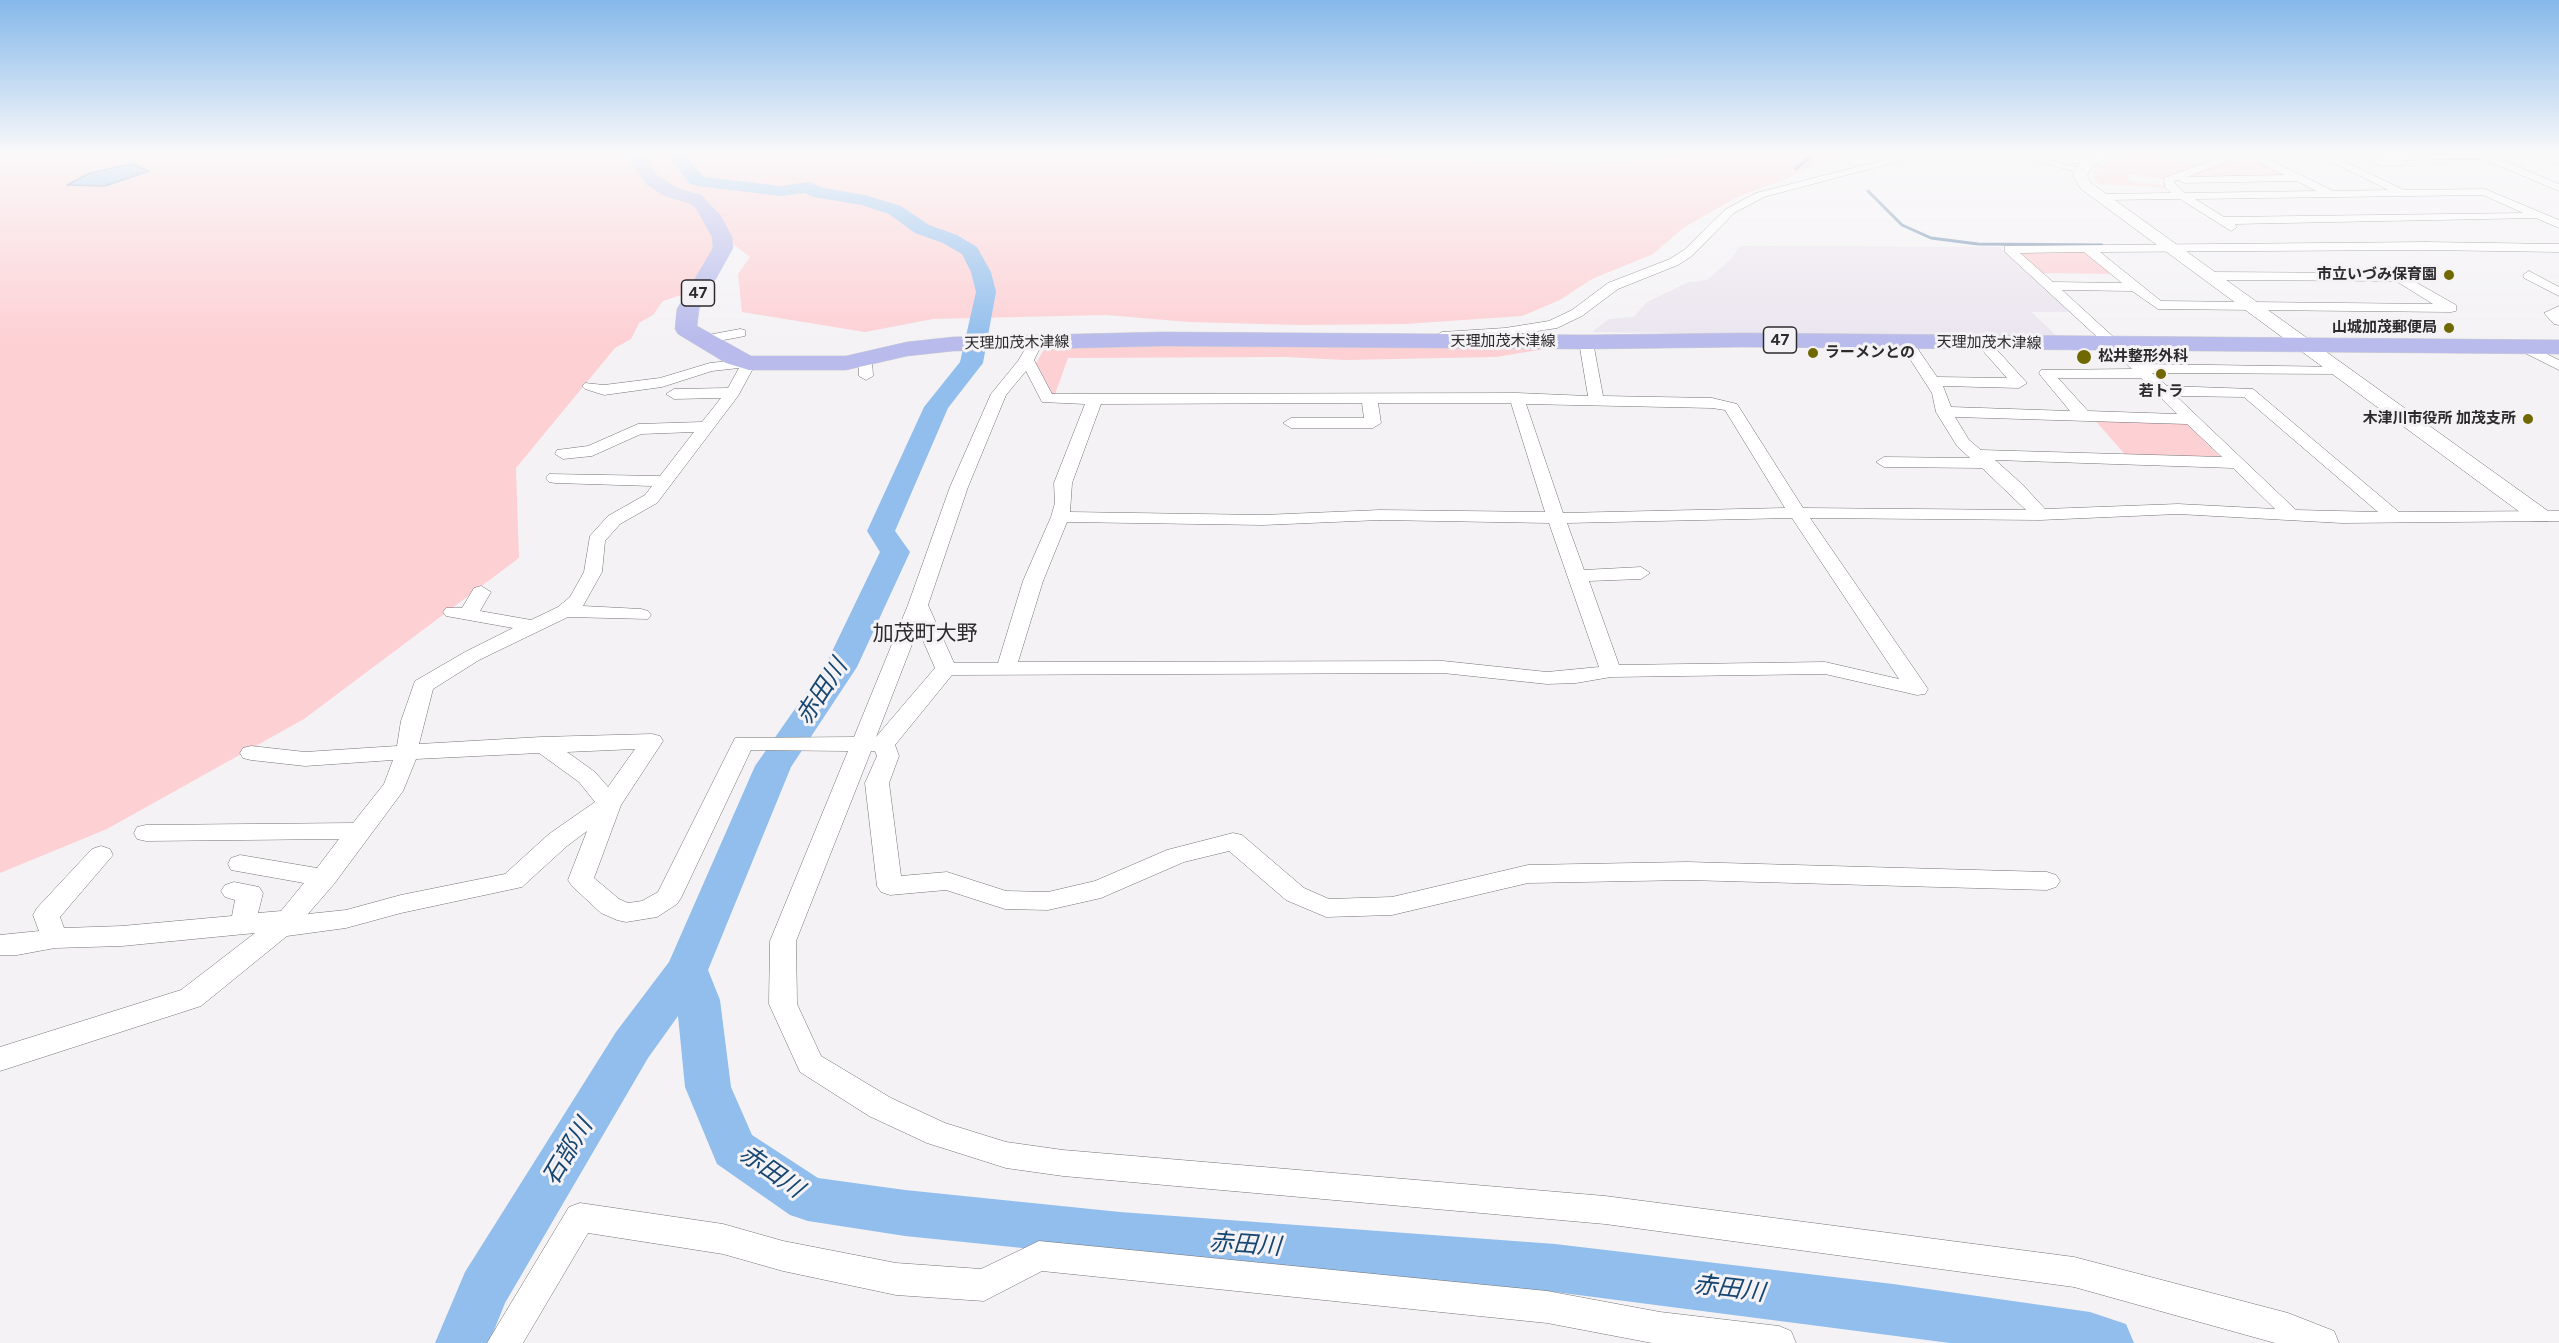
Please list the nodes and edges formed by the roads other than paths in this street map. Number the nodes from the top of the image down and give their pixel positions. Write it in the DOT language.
graph roads {
  1 [pos="711,215"];
  2 [pos="1726,215"];
  3 [pos="2126,215"];
  4 [pos="2211,215"];
  5 [pos="2369,215"];
  6 [pos="2461,215"];
  7 [pos="2537,215"];
  8 [pos="2540,216"];
  9 [pos="2464,217"];
  10 [pos="2375,218"];
  11 [pos="2221,221"];
  12 [pos="2559,224"];
  13 [pos="2339,235"];
  14 [pos="2426,246"];
  15 [pos="2262,247"];
  16 [pos="2353,247"];
  17 [pos="2559,248"];
  18 [pos="2088,249"];
  19 [pos="2174,249"];
  20 [pos="2529,249"];
  21 [pos="2559,263"];
  22 [pos="2529,275"];
  23 [pos="2210,276"];
  24 [pos="2399,277"];
  25 [pos="2050,286"];
  26 [pos="2135,287"];
  27 [pos="2559,292"];
  28 [pos="2251,306"];
  29 [pos="2559,310"];
  30 [pos="2559,321"];
  31 [pos="740,333"];
  32 [pos="702,340"];
  33 [pos="1415,340"];
  34 [pos="1586,342"];
  35 [pos="1906,342"];
  36 [pos="1983,343"];
  37 [pos="2114,344"];
  38 [pos="2306,345"];
  39 [pos="2524,347"];
  40 [pos="2559,347"];
  41 [pos="1030,354"];
  42 [pos="749,363"];
  43 [pos="640,366"];
  44 [pos="2559,366"];
  45 [pos="1923,367"];
  46 [pos="2007,370"];
  47 [pos="2340,370"];
  48 [pos="2142,371"];
  49 [pos="1932,381"];
  50 [pos="638,385"];
  51 [pos="590,386"];
  52 [pos="2163,391"];
  53 [pos="733,393"];
  54 [pos="674,394"];
  55 [pos="1095,398"];
  56 [pos="1369,398"];
  57 [pos="1516,398"];
  58 [pos="1596,400"];
  59 [pos="1944,412"];
  60 [pos="2084,417"];
  61 [pos="2192,419"];
  62 [pos="1291,423"];
  63 [pos="705,427"];
  64 [pos="562,454"];
  65 [pos="1984,459"];
  66 [pos="1884,462"];
  67 [pos="2238,463"];
  68 [pos="555,478"];
  69 [pos="662,481"];
  70 [pos="1797,513"];
  71 [pos="2290,514"];
  72 [pos="2040,515"];
  73 [pos="2550,516"];
  74 [pos="1060,517"];
  75 [pos="1557,518"];
  76 [pos="2395,518"];
  77 [pos="1641,573"];
  78 [pos="1577,575"];
  79 [pos="481,592"];
  80 [pos="918,605"];
  81 [pos="565,611"];
  82 [pos="642,615"];
  83 [pos="533,626"];
  84 [pos="946,669"];
  85 [pos="1006,669"];
  86 [pos="1611,671"];
  87 [pos="541,744"];
  88 [pos="873,745"];
  89 [pos="407,752"];
  90 [pos="251,753"];
  91 [pos="609,804"];
  92 [pos="361,831"];
  93 [pos="146,833"];
  94 [pos="100,855"];
  95 [pos="240,864"];
  96 [pos="325,878"];
  97 [pos="2047,881"];
  98 [pos="234,891"];
  99 [pos="286,923"];
  100 [pos="245,924"];
  101 [pos="55,938"];
  102 [pos="0,945"];
  103 [pos="0,1059"];
  104 [pos="2289,1336"];
  105 [pos="504,1343"];
  106 [pos="1779,1343"];
  107 [pos="2322,1343"];
  1 -- 32 [label="main road, 天理加茂木津線 / 47"];
  2 -- 33 [label="street"];
  3 -- 19 [label="street"];
  4 -- 11 [label="street"];
  5 -- 10 [label="street"];
  6 -- 9 [label="street"];
  7 -- 8 [label="street"];
  8 -- 9 [label="street"];
  8 -- 12 [label="street"];
  9 -- 10 [label="street"];
  9 -- 20 [label="street"];
  10 -- 11 [label="street"];
  10 -- 14 [label="street"];
  11 -- 15 [label="street"];
  13 -- 16 [label="street"];
  14 -- 16 [label="street"];
  14 -- 20 [label="street"];
  15 -- 16 [label="street"];
  15 -- 19 [label="street"];
  16 -- 24 [label="street"];
  17 -- 20 [label="street"];
  18 -- 19 [label="street"];
  18 -- 25 [label="street"];
  18 -- 26 [label="street"];
  19 -- 23 [label="street"];
  20 -- 21 [label="street"];
  22 -- 27 [label="street"];
  23 -- 24 [label="street"];
  23 -- 28 [label="street"];
  24 -- 28 [label="street"];
  25 -- 26 [label="street"];
  25 -- 37 [label="street"];
  26 -- 28 [label="street"];
  28 -- 38 [label="street"];
  29 -- 30 [label="street"];
  31 -- 32 [label="street"];
  32 -- 42 [label="main road, 天理加茂木津線 / 47"];
  33 -- 34 [label="main road, 天理加茂木津線 / 47"];
  33 -- 41 [label="main road, 天理加茂木津線 / 47"];
  34 -- 35 [label="main road, 天理加茂木津線 / 47"];
  34 -- 58 [label="street"];
  35 -- 36 [label="main road, 天理加茂木津線 / 47"];
  35 -- 45 [label="street"];
  36 -- 37 [label="main road, 天理加茂木津線 / 47"];
  36 -- 46 [label="street"];
  37 -- 38 [label="main road, 天理加茂木津線 / 47"];
  37 -- 48 [label="street"];
  38 -- 39 [label="main road, 天理加茂木津線 / 47"];
  38 -- 47 [label="street"];
  39 -- 40 [label="main road, 天理加茂木津線 / 47"];
  39 -- 44 [label="street"];
  41 -- 42 [label="main road, 天理加茂木津線 / 47"];
  41 -- 55 [label="street"];
  41 -- 80 [label="street"];
  42 -- 50 [label="street"];
  42 -- 53 [label="street"];
  43 -- 50 [label="street"];
  45 -- 46 [label="street"];
  45 -- 49 [label="street"];
  46 -- 49 [label="street"];
  47 -- 48 [label="street"];
  47 -- 73 [label="street"];
  48 -- 52 [label="street"];
  48 -- 60 [label="street"];
  49 -- 59 [label="street"];
  50 -- 51 [label="street"];
  52 -- 61 [label="street"];
  52 -- 76 [label="street"];
  53 -- 54 [label="street"];
  53 -- 63 [label="street"];
  55 -- 56 [label="street"];
  55 -- 74 [label="street"];
  56 -- 57 [label="street"];
  56 -- 62 [label="street"];
  57 -- 58 [label="street"];
  57 -- 75 [label="street"];
  58 -- 70 [label="street"];
  59 -- 60 [label="street"];
  59 -- 65 [label="street"];
  60 -- 61 [label="street"];
  61 -- 67 [label="street"];
  63 -- 64 [label="street"];
  63 -- 69 [label="street"];
  65 -- 66 [label="street"];
  65 -- 67 [label="street"];
  65 -- 72 [label="street"];
  67 -- 71 [label="street"];
  68 -- 69 [label="street"];
  69 -- 81 [label="street"];
  70 -- 72 [label="street"];
  70 -- 75 [label="street"];
  70 -- 86 [label="street"];
  71 -- 72 [label="street"];
  71 -- 76 [label="street"];
  73 -- 76 [label="street"];
  74 -- 75 [label="street"];
  74 -- 85 [label="street"];
  75 -- 78 [label="street"];
  77 -- 78 [label="street"];
  78 -- 86 [label="street"];
  79 -- 83 [label="street"];
  80 -- 84 [label="street"];
  80 -- 88 [label="street"];
  81 -- 82 [label="street"];
  81 -- 83 [label="street"];
  83 -- 89 [label="street"];
  84 -- 85 [label="street"];
  84 -- 88 [label="street"];
  85 -- 86 [label="street"];
  87 -- 89 [label="street"];
  87 -- 91 [label="street"];
  87 -- 91 [label="street"];
  88 -- 91 [label="street"];
  88 -- 97 [label="street"];
  88 -- 104 [label="street"];
  89 -- 90 [label="street"];
  89 -- 92 [label="street"];
  91 -- 99 [label="street"];
  92 -- 93 [label="street"];
  92 -- 96 [label="street"];
  94 -- 101 [label="street"];
  95 -- 96 [label="street"];
  96 -- 99 [label="street"];
  98 -- 100 [label="street"];
  99 -- 100 [label="street"];
  99 -- 103 [label="street"];
  100 -- 101 [label="street"];
  101 -- 102 [label="street"];
  104 -- 107 [label="street"];
  105 -- 106 [label="street"];
}
